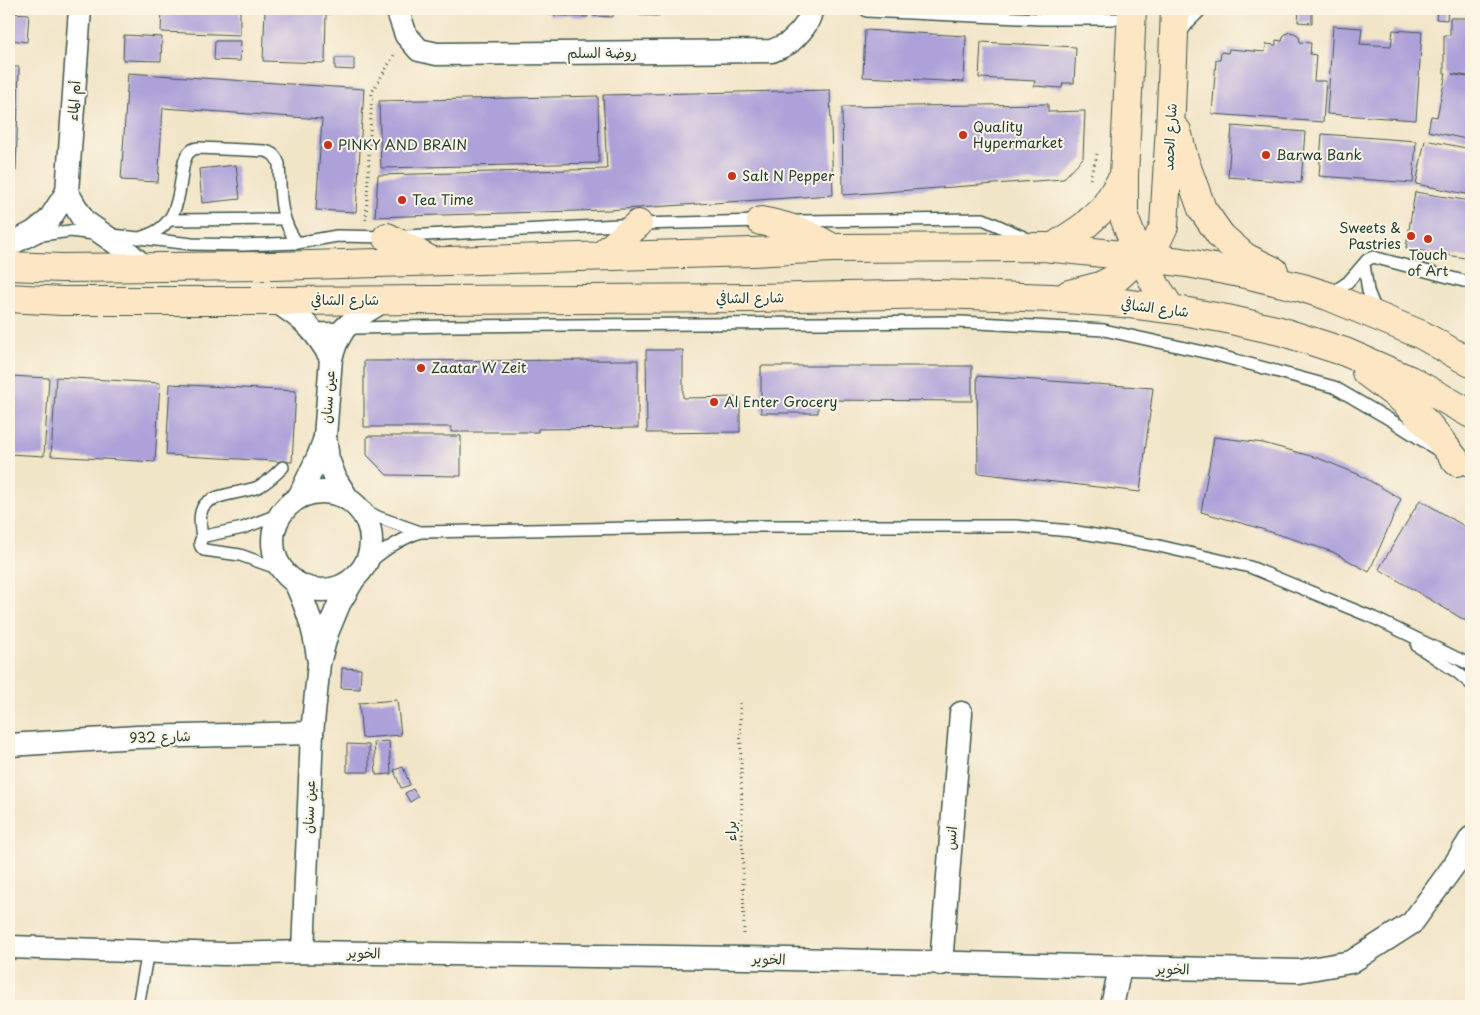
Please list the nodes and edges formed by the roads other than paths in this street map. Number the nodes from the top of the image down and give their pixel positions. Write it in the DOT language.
graph roads {
  1 [pos="80,9"];
  2 [pos="396,9"];
  3 [pos="812,9"];
  4 [pos="1194,9"];
  5 [pos="867,11"];
  6 [pos="1040,14"];
  7 [pos="1132,14"];
  8 [pos="1175,21"];
  9 [pos="1171,109"];
  10 [pos="1124,176"];
  11 [pos="67,192"];
  12 [pos="284,219"];
  13 [pos="169,220"];
  14 [pos="761,221"];
  15 [pos="638,224"];
  16 [pos="102,234"];
  17 [pos="376,237"];
  18 [pos="140,238"];
  19 [pos="15,242"];
  20 [pos="297,243"];
  21 [pos="833,248"];
  22 [pos="1049,248"];
  23 [pos="602,256"];
  24 [pos="1141,257"];
  25 [pos="432,260"];
  26 [pos="1364,264"];
  27 [pos="9,266"];
  28 [pos="145,267"];
  29 [pos="1471,284"];
  30 [pos="1316,292"];
  31 [pos="9,298"];
  32 [pos="1051,298"];
  33 [pos="385,300"];
  34 [pos="275,301"];
  35 [pos="1171,309"];
  36 [pos="1378,317"];
  37 [pos="312,329"];
  38 [pos="344,329"];
  39 [pos="1345,352"];
  40 [pos="331,358"];
  41 [pos="1471,364"];
  42 [pos="1471,414"];
  43 [pos="325,437"];
  44 [pos="283,467"];
  45 [pos="1464,467"];
  46 [pos="299,497"];
  47 [pos="353,503"];
  48 [pos="280,514"];
  49 [pos="420,532"];
  50 [pos="202,538"];
  51 [pos="359,572"];
  52 [pos="290,578"];
  53 [pos="1374,618"];
  54 [pos="319,663"];
  55 [pos="1471,665"];
  56 [pos="1471,684"];
  57 [pos="961,713"];
  58 [pos="312,733"];
  59 [pos="9,745"];
  60 [pos="1471,838"];
  61 [pos="9,947"];
  62 [pos="148,951"];
  63 [pos="303,952"];
  64 [pos="941,964"];
  65 [pos="1120,968"];
  66 [pos="138,1006"];
  67 [pos="1112,1006"];
  1 -- 11 [label="street, أم الماء"];
  2 -- 3 [label="street, روضة السلم"];
  4 -- 8 [label="street"];
  5 -- 6 [label="lane"];
  6 -- 7 [label="lane"];
  7 -- 10 [label="main road"];
  8 -- 9 [label="main road, شارع الحمد"];
  9 -- 24 [label="main road, شارع الحمد"];
  9 -- 30 [label="main road"];
  10 -- 22 [label="main road"];
  10 -- 24 [label="main road"];
  11 -- 16 [label="street"];
  11 -- 19 [label="street, أم الماء"];
  12 -- 13 [label="lane"];
  12 -- 13 [label="lane"];
  12 -- 20 [label="lane"];
  13 -- 18 [label="lane"];
  14 -- 15 [label="lane"];
  14 -- 21 [label="main road"];
  14 -- 22 [label="lane"];
  15 -- 17 [label="lane"];
  15 -- 23 [label="main road"];
  16 -- 18 [label="lane"];
  16 -- 19 [label="lane"];
  16 -- 28 [label="street"];
  17 -- 20 [label="lane"];
  17 -- 25 [label="main road"];
  18 -- 20 [label="lane"];
  21 -- 22 [label="main road"];
  21 -- 23 [label="main road"];
  22 -- 24 [label="main road"];
  23 -- 25 [label="main road"];
  24 -- 30 [label="main road"];
  24 -- 32 [label="main road, شارع الحمد"];
  24 -- 35 [label="main road"];
  25 -- 28 [label="main road"];
  26 -- 29 [label="lane"];
  26 -- 30 [label="lane"];
  26 -- 36 [label="lane"];
  27 -- 28 [label="main road"];
  30 -- 36 [label="main road"];
  31 -- 34 [label="main road, شارع الشافي"];
  32 -- 33 [label="main road, شارع الشافي"];
  32 -- 35 [label="main road, شارع الشافي"];
  33 -- 34 [label="main road, شارع الشافي"];
  33 -- 38 [label="street, عين سنان"];
  34 -- 37 [label="street, عين سنان"];
  35 -- 39 [label="main road, شارع الشافي"];
  36 -- 41 [label="main road"];
  37 -- 38 [label="lane"];
  37 -- 40 [label="street, عين سنان"];
  38 -- 40 [label="street, عين سنان"];
  38 -- 45 [label="lane"];
  39 -- 42 [label="main road, شارع الشافي"];
  39 -- 45 [label="main road"];
  40 -- 43 [label="street, عين سنان"];
  43 -- 46 [label="street, عين سنان"];
  43 -- 47 [label="street, عين سنان"];
  44 -- 50 [label="lane"];
  46 -- 47 [label="street"];
  46 -- 48 [label="street"];
  47 -- 49 [label="lane"];
  47 -- 51 [label="street"];
  48 -- 50 [label="lane"];
  48 -- 52 [label="street"];
  49 -- 51 [label="lane"];
  49 -- 53 [label="lane"];
  50 -- 52 [label="lane"];
  51 -- 52 [label="street"];
  51 -- 54 [label="street, عين سنان"];
  52 -- 54 [label="street, عين سنان"];
  53 -- 55 [label="lane"];
  53 -- 56 [label="lane"];
  54 -- 58 [label="street, عين سنان"];
  57 -- 64 [label="street, انس"];
  58 -- 59 [label="street, شارع 932"];
  58 -- 63 [label="street, عين سنان"];
  60 -- 65 [label="street, الخوير"];
  61 -- 62 [label="street, الخوير"];
  62 -- 63 [label="street, الخوير"];
  62 -- 66 [label="lane"];
  63 -- 64 [label="street, الخوير"];
  64 -- 65 [label="street, الخوير"];
  65 -- 67 [label="street"];
}
